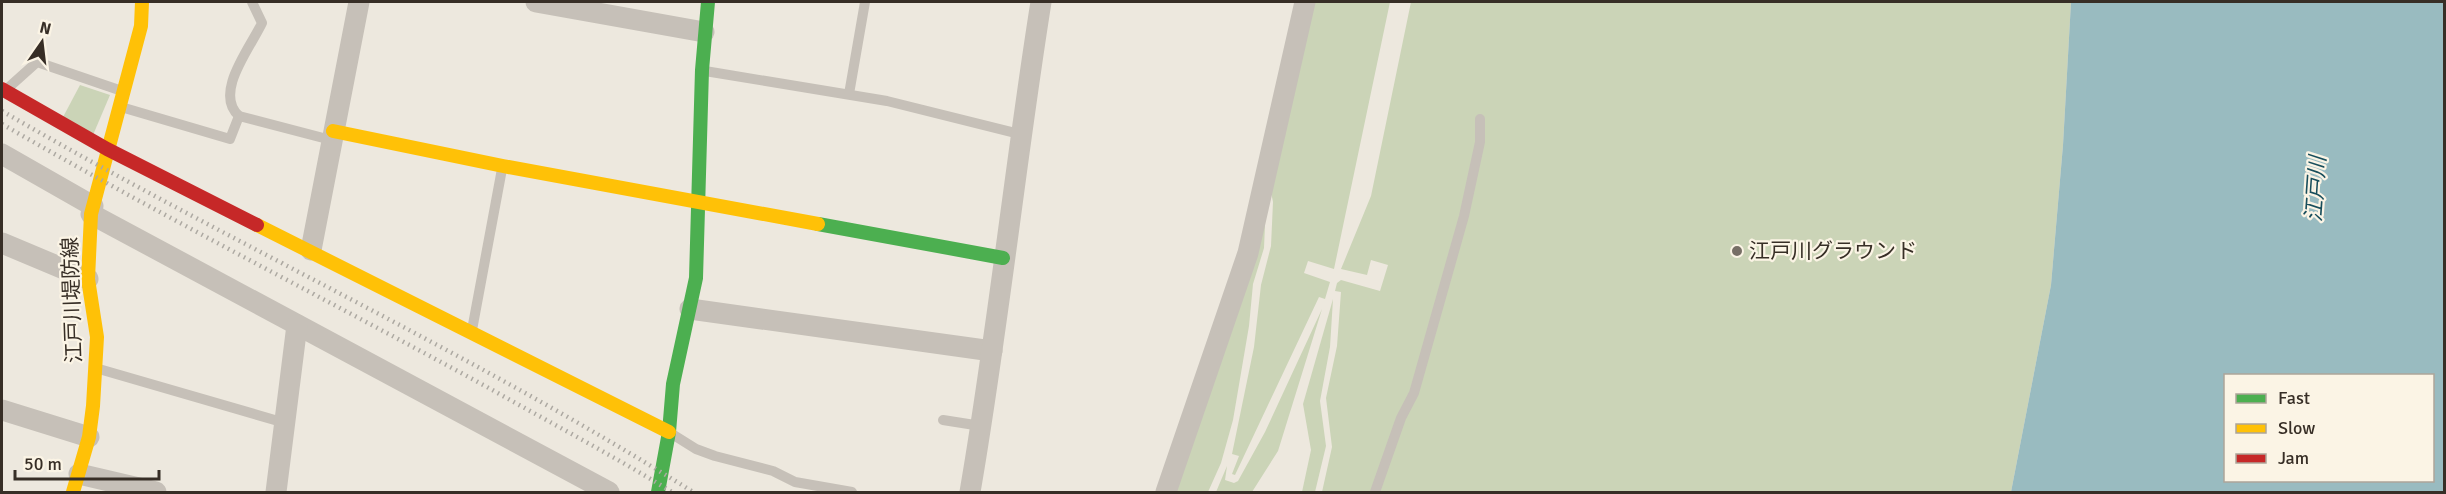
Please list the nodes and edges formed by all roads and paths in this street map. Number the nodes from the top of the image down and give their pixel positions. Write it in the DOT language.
graph roads {
  1 [pos="142,2"];
  2 [pos="252,2"];
  3 [pos="359,2"];
  4 [pos="536,2"];
  5 [pos="708,2"];
  6 [pos="865,2"];
  7 [pos="1041,2"];
  8 [pos="1305,2"];
  9 [pos="704,32"];
  10 [pos="702,70"];
  11 [pos="3,90"];
  12 [pos="125,92"];
  13 [pos="849,94"];
  14 [pos="121,107"];
  15 [pos="240,116"];
  16 [pos="1480,119"];
  17 [pos="1019,134"];
  18 [pos="332,136"];
  19 [pos="107,149"];
  20 [pos="2,154"];
  21 [pos="502,166"];
  22 [pos="698,202"];
  23 [pos="92,210"];
  24 [pos="2,243"];
  25 [pos="311,250"];
  26 [pos="1003,258"];
  27 [pos="88,279"];
  28 [pos="690,309"];
  29 [pos="297,325"];
  30 [pos="471,331"];
  31 [pos="992,351"];
  32 [pos="96,368"];
  33 [pos="2,410"];
  34 [pos="943,420"];
  35 [pos="285,423"];
  36 [pos="981,426"];
  37 [pos="669,432"];
  38 [pos="89,437"];
  39 [pos="76,483"];
  40 [pos="156,492"];
  41 [pos="276,492"];
  42 [pos="609,492"];
  43 [pos="658,492"];
  44 [pos="852,492"];
  45 [pos="970,492"];
  46 [pos="1166,492"];
  47 [pos="1375,492"];
  1 -- 12 [label="street, 江戸川堤防線"];
  2 -- 15 [label="lane"];
  3 -- 18 [label="street"];
  4 -- 9 [label="street"];
  5 -- 9 [label="street"];
  6 -- 13 [label="lane"];
  7 -- 17 [label="street"];
  8 -- 46 [label="street"];
  9 -- 10 [label="street"];
  10 -- 13 [label="lane"];
  10 -- 22 [label="street"];
  11 -- 12 [label="lane"];
  11 -- 19 [label="street"];
  12 -- 14 [label="street, 江戸川堤防線"];
  13 -- 17 [label="lane"];
  14 -- 15 [label="lane"];
  14 -- 19 [label="street, 江戸川堤防線"];
  15 -- 18 [label="lane"];
  16 -- 47 [label="lane"];
  17 -- 26 [label="street"];
  18 -- 21 [label="street"];
  18 -- 25 [label="street"];
  19 -- 23 [label="street, 江戸川堤防線"];
  19 -- 25 [label="street"];
  20 -- 23 [label="street"];
  21 -- 22 [label="street"];
  21 -- 30 [label="lane"];
  22 -- 26 [label="street"];
  22 -- 28 [label="street"];
  23 -- 27 [label="street, 江戸川堤防線"];
  23 -- 29 [label="street"];
  24 -- 27 [label="street"];
  25 -- 30 [label="street"];
  26 -- 31 [label="street"];
  27 -- 32 [label="street, 江戸川堤防線"];
  28 -- 31 [label="street"];
  28 -- 37 [label="street"];
  29 -- 35 [label="street"];
  29 -- 42 [label="street"];
  30 -- 37 [label="street"];
  31 -- 36 [label="street"];
  32 -- 35 [label="lane"];
  32 -- 38 [label="street, 江戸川堤防線"];
  33 -- 38 [label="street"];
  34 -- 36 [label="lane"];
  35 -- 41 [label="street"];
  36 -- 45 [label="street"];
  37 -- 43 [label="street"];
  37 -- 44 [label="lane"];
  38 -- 39 [label="street, 江戸川堤防線"];
  39 -- 40 [label="street"];
}
